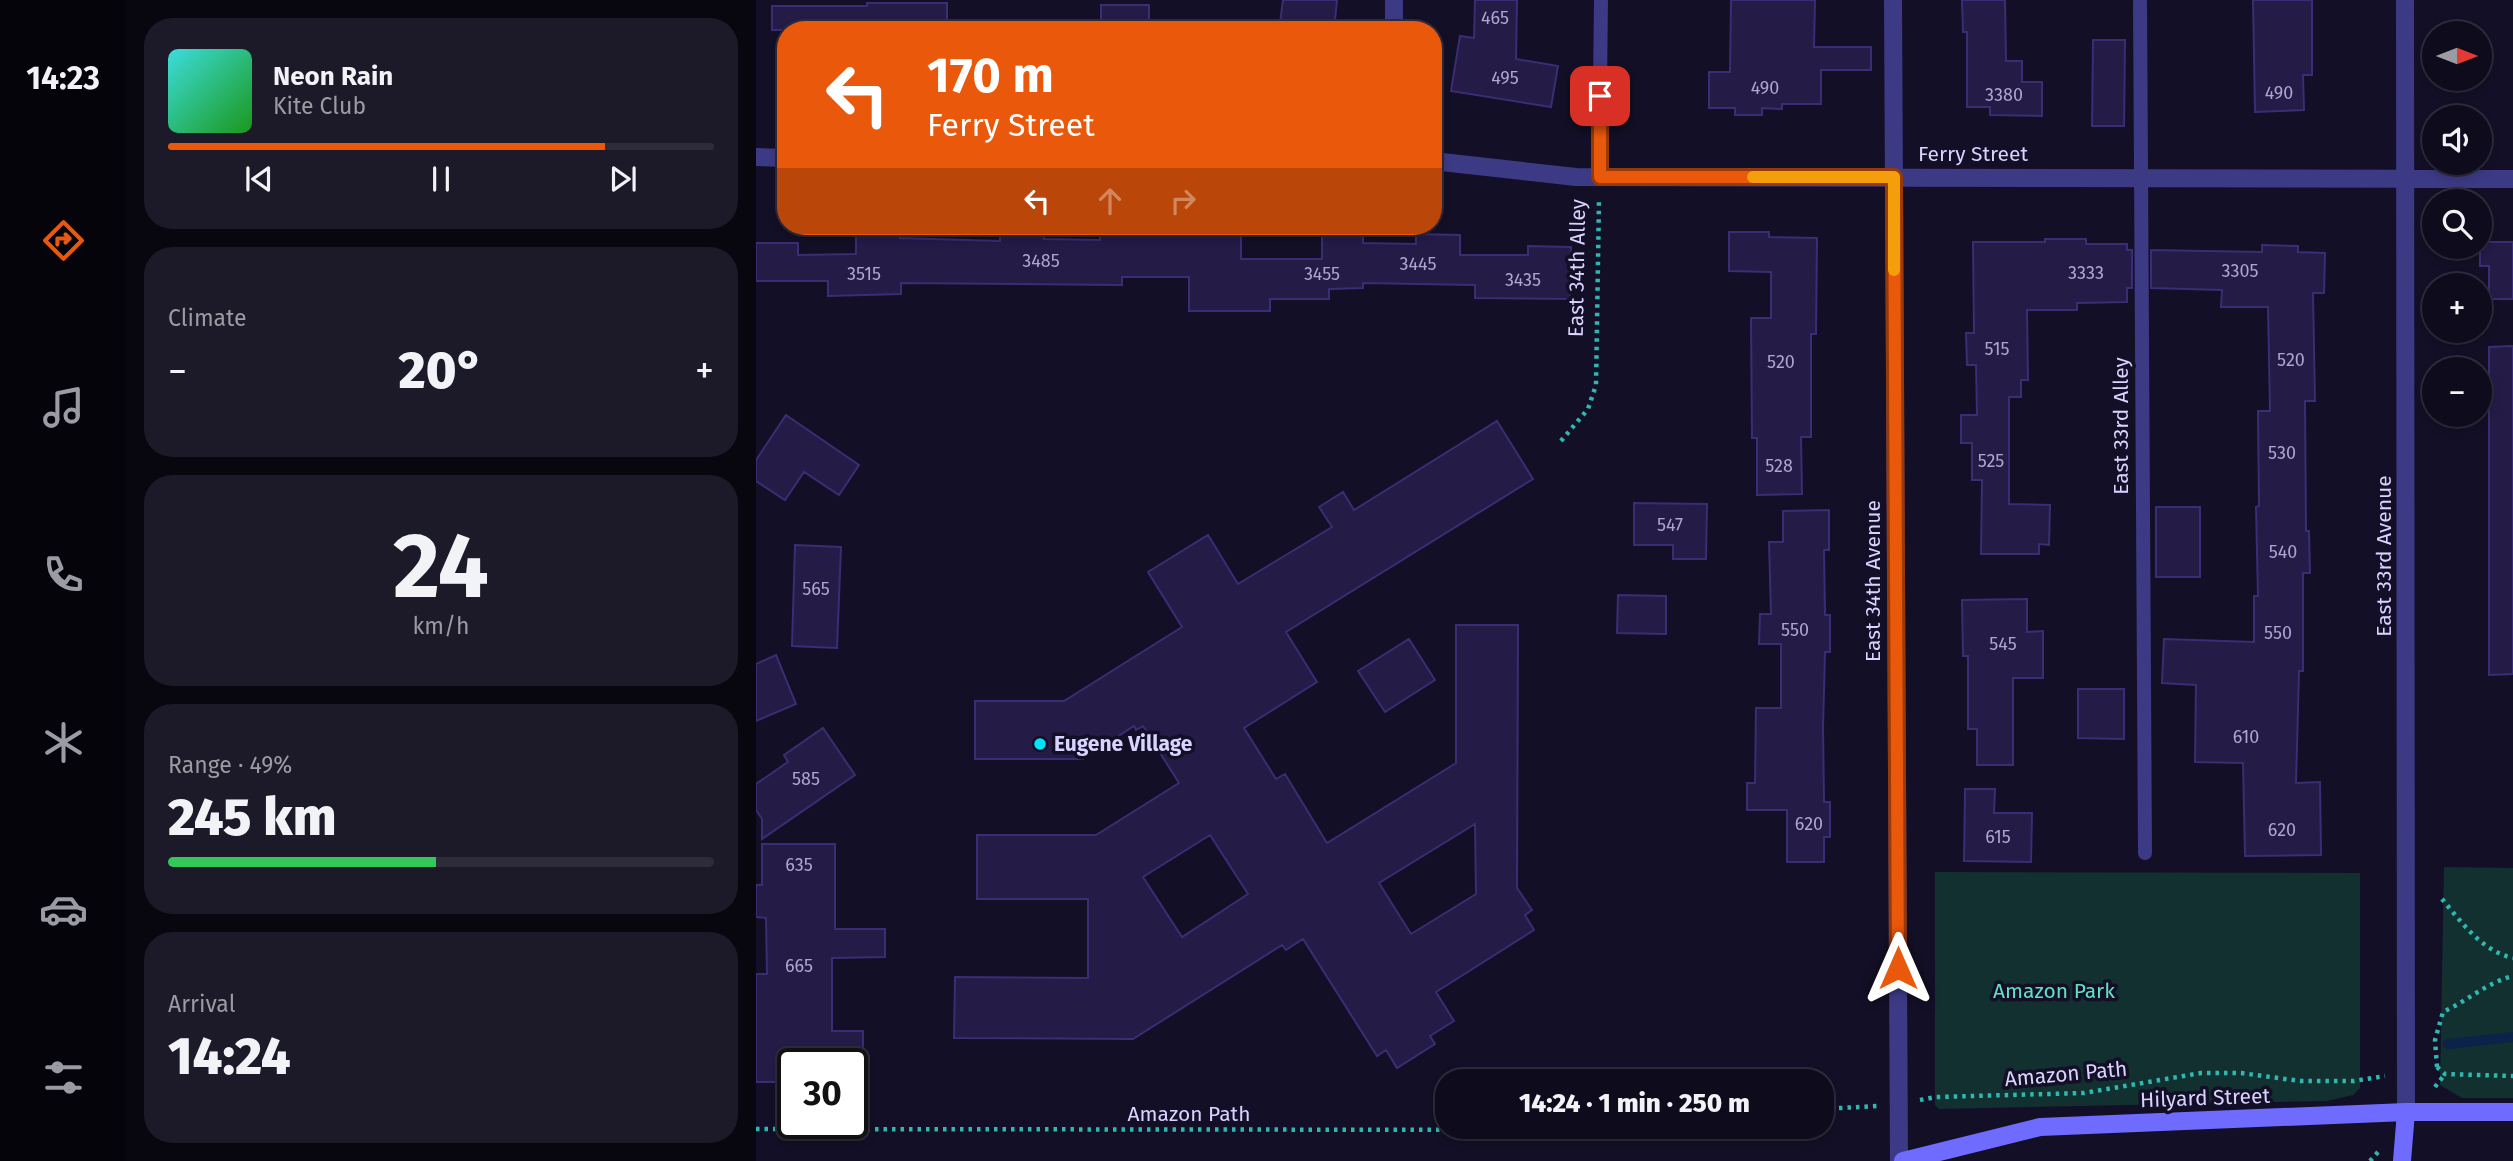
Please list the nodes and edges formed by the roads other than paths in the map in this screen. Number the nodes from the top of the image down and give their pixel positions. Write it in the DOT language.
graph roads {
  1 [pos="1394,0"];
  2 [pos="1601,0"];
  3 [pos="1893,0"];
  4 [pos="2140,0"];
  5 [pos="2405,0"];
  6 [pos="1394,21"];
  7 [pos="756,158"];
  8 [pos="777,158"];
  9 [pos="1442,162"];
  10 [pos="1600,177"];
  11 [pos="1894,177"];
  12 [pos="2140,177"];
  13 [pos="2406,178"];
  14 [pos="2513,179"];
  15 [pos="2145,853"];
  16 [pos="2406,1112"];
  17 [pos="2513,1112"];
  18 [pos="1901,1161"];
  19 [pos="2402,1161"];
  1 -- 6 [label="street"];
  2 -- 10 [label="lane, East 34th Alley"];
  3 -- 11 [label="street, East 34th Avenue"];
  4 -- 12 [label="lane, East 33rd Alley"];
  5 -- 13 [label="street, East 33rd Avenue"];
  7 -- 8 [label="street"];
  9 -- 10 [label="street, Ferry Street"];
  10 -- 11 [label="street, Ferry Street"];
  11 -- 12 [label="street, Ferry Street"];
  11 -- 18 [label="street, East 34th Avenue"];
  12 -- 13 [label="street, Ferry Street"];
  12 -- 15 [label="lane, East 33rd Alley"];
  13 -- 14 [label="street, Ferry Street"];
  13 -- 16 [label="street, East 33rd Avenue"];
  16 -- 17 [label="main road, Hilyard Street"];
  16 -- 18 [label="main road, Hilyard Street"];
  16 -- 19 [label="main road"];
}
